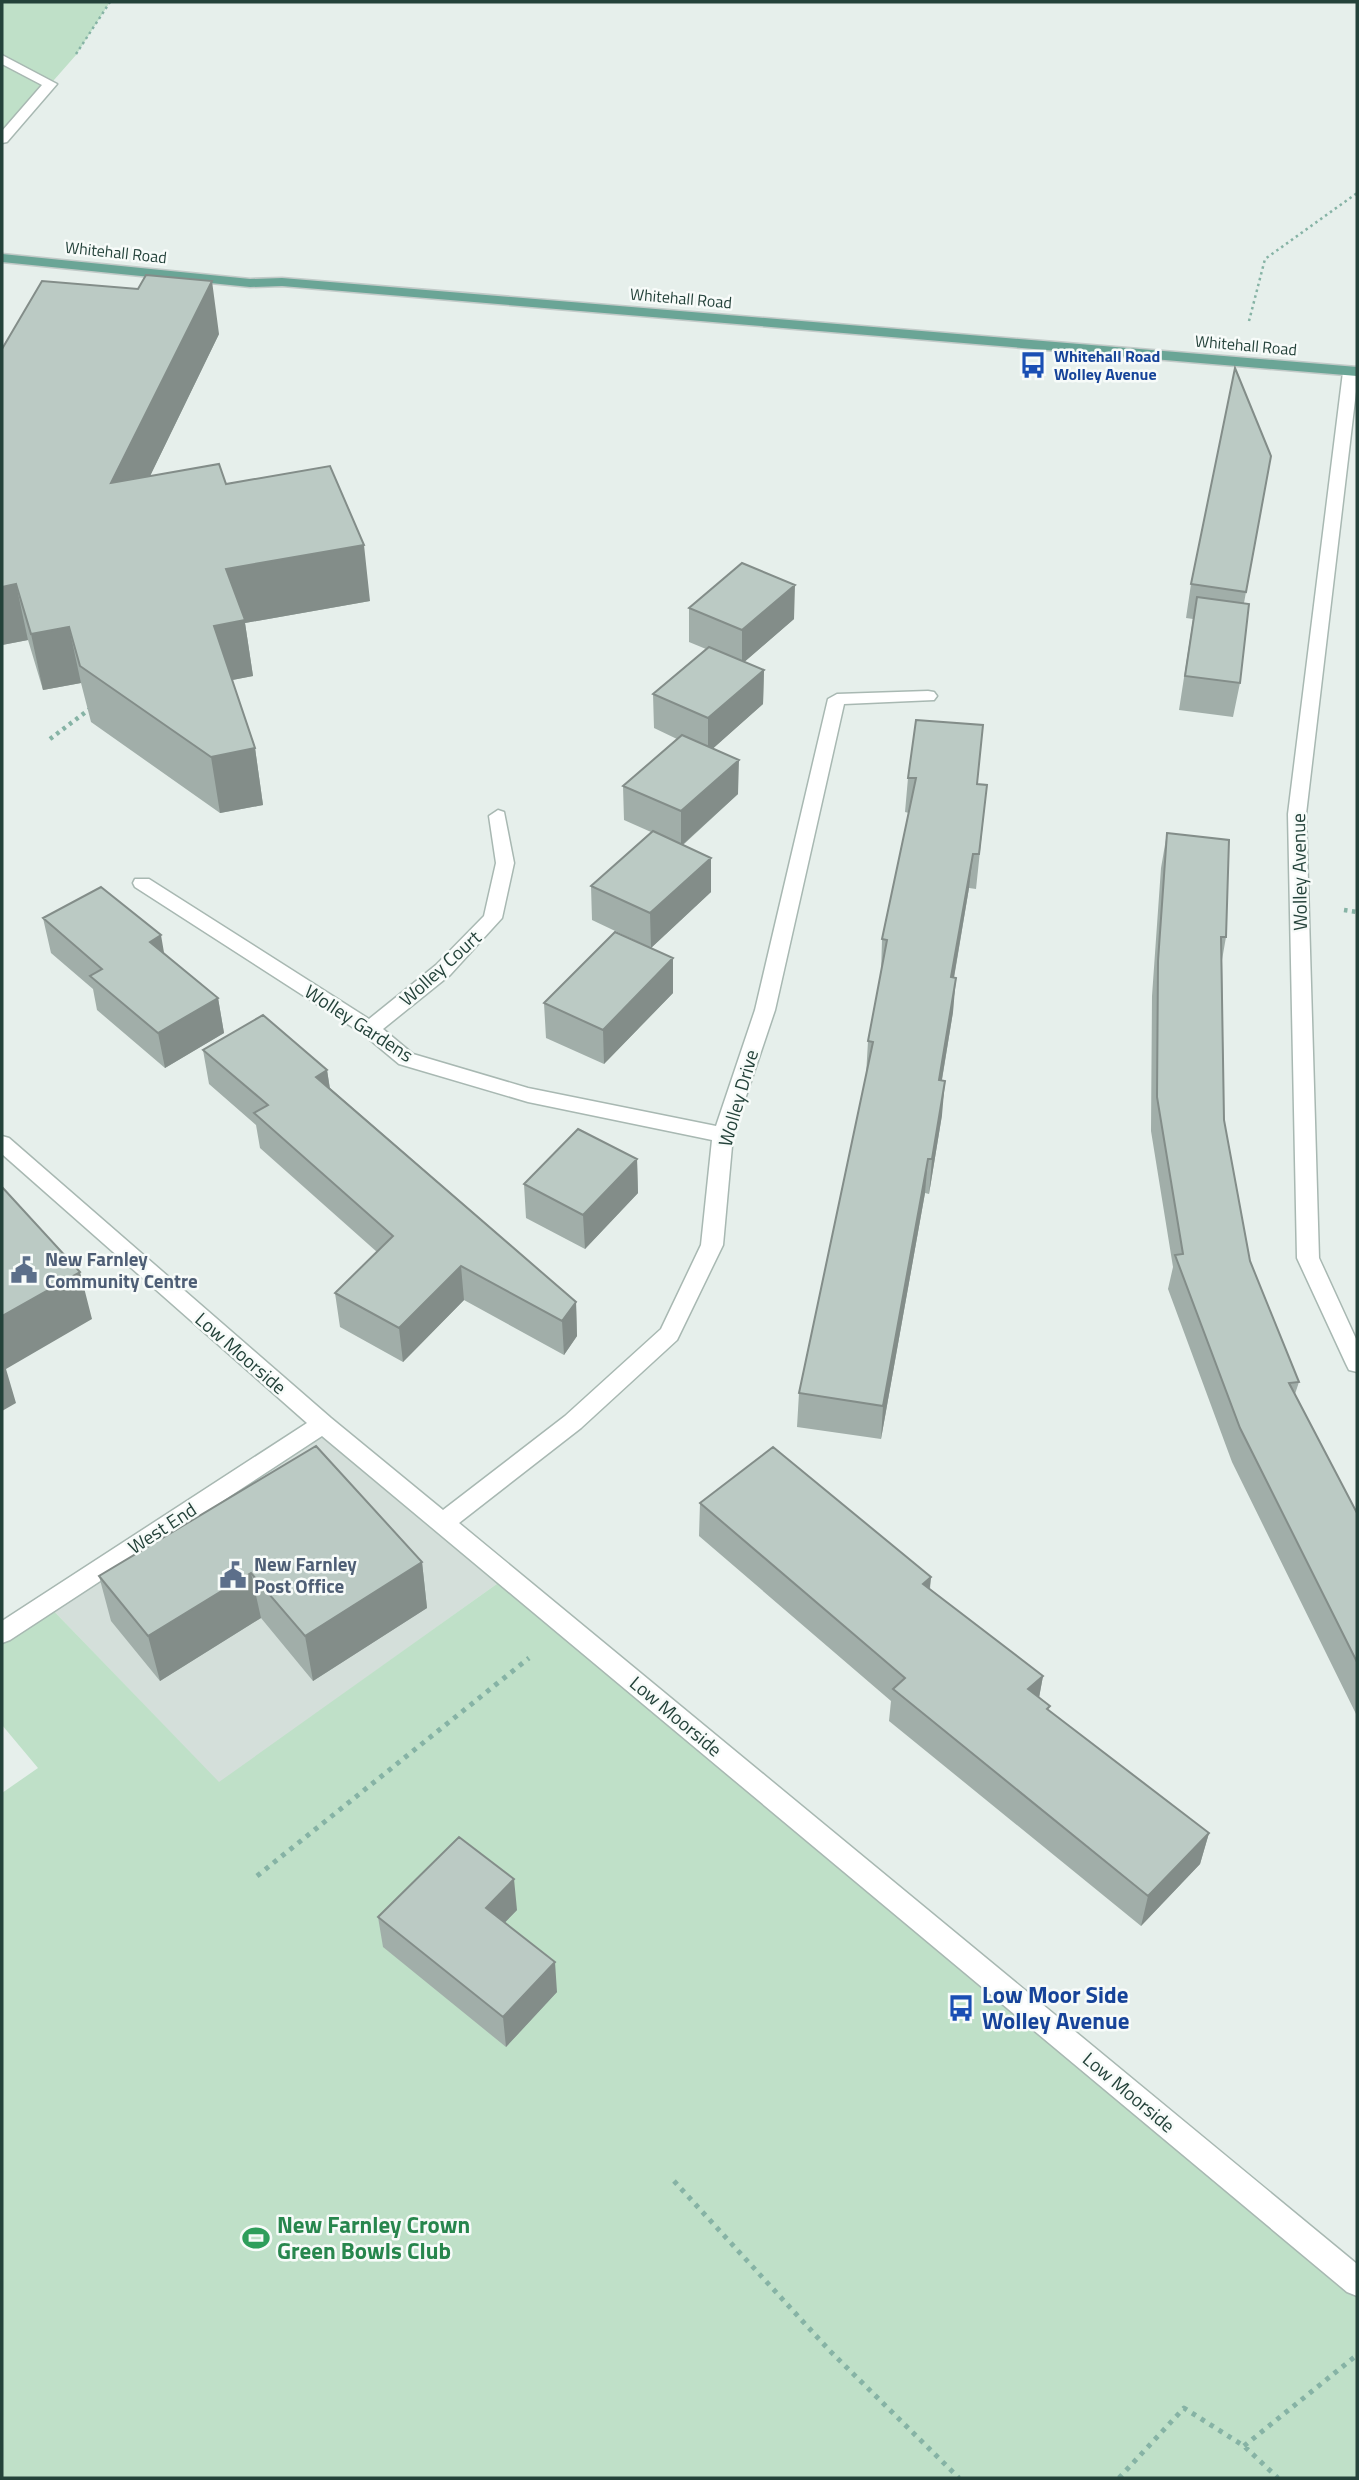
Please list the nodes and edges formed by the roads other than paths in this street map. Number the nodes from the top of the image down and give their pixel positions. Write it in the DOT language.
graph roads {
  1 [pos="2,59"];
  2 [pos="2,139"];
  3 [pos="2,258"];
  4 [pos="1354,372"];
  5 [pos="928,695"];
  6 [pos="498,816"];
  7 [pos="142,883"];
  8 [pos="369,1029"];
  9 [pos="723,1135"];
  10 [pos="3,1148"];
  11 [pos="1357,1364"];
  12 [pos="323,1424"];
  13 [pos="443,1523"];
  14 [pos="2,1633"];
  15 [pos="1357,2282"];
  1 -- 2 [label="street"];
  3 -- 4 [label="main road, Whitehall Road"];
  4 -- 11 [label="street, Wolley Avenue"];
  5 -- 9 [label="street, Wolley Drive"];
  6 -- 8 [label="street, Wolley Court"];
  7 -- 8 [label="street, Wolley Gardens"];
  8 -- 9 [label="street, Wolley Gardens"];
  9 -- 13 [label="street, Wolley Drive"];
  10 -- 12 [label="street, Low Moorside"];
  12 -- 13 [label="street, Low Moorside"];
  12 -- 14 [label="street, West End"];
  13 -- 15 [label="street, Low Moorside"];
}
